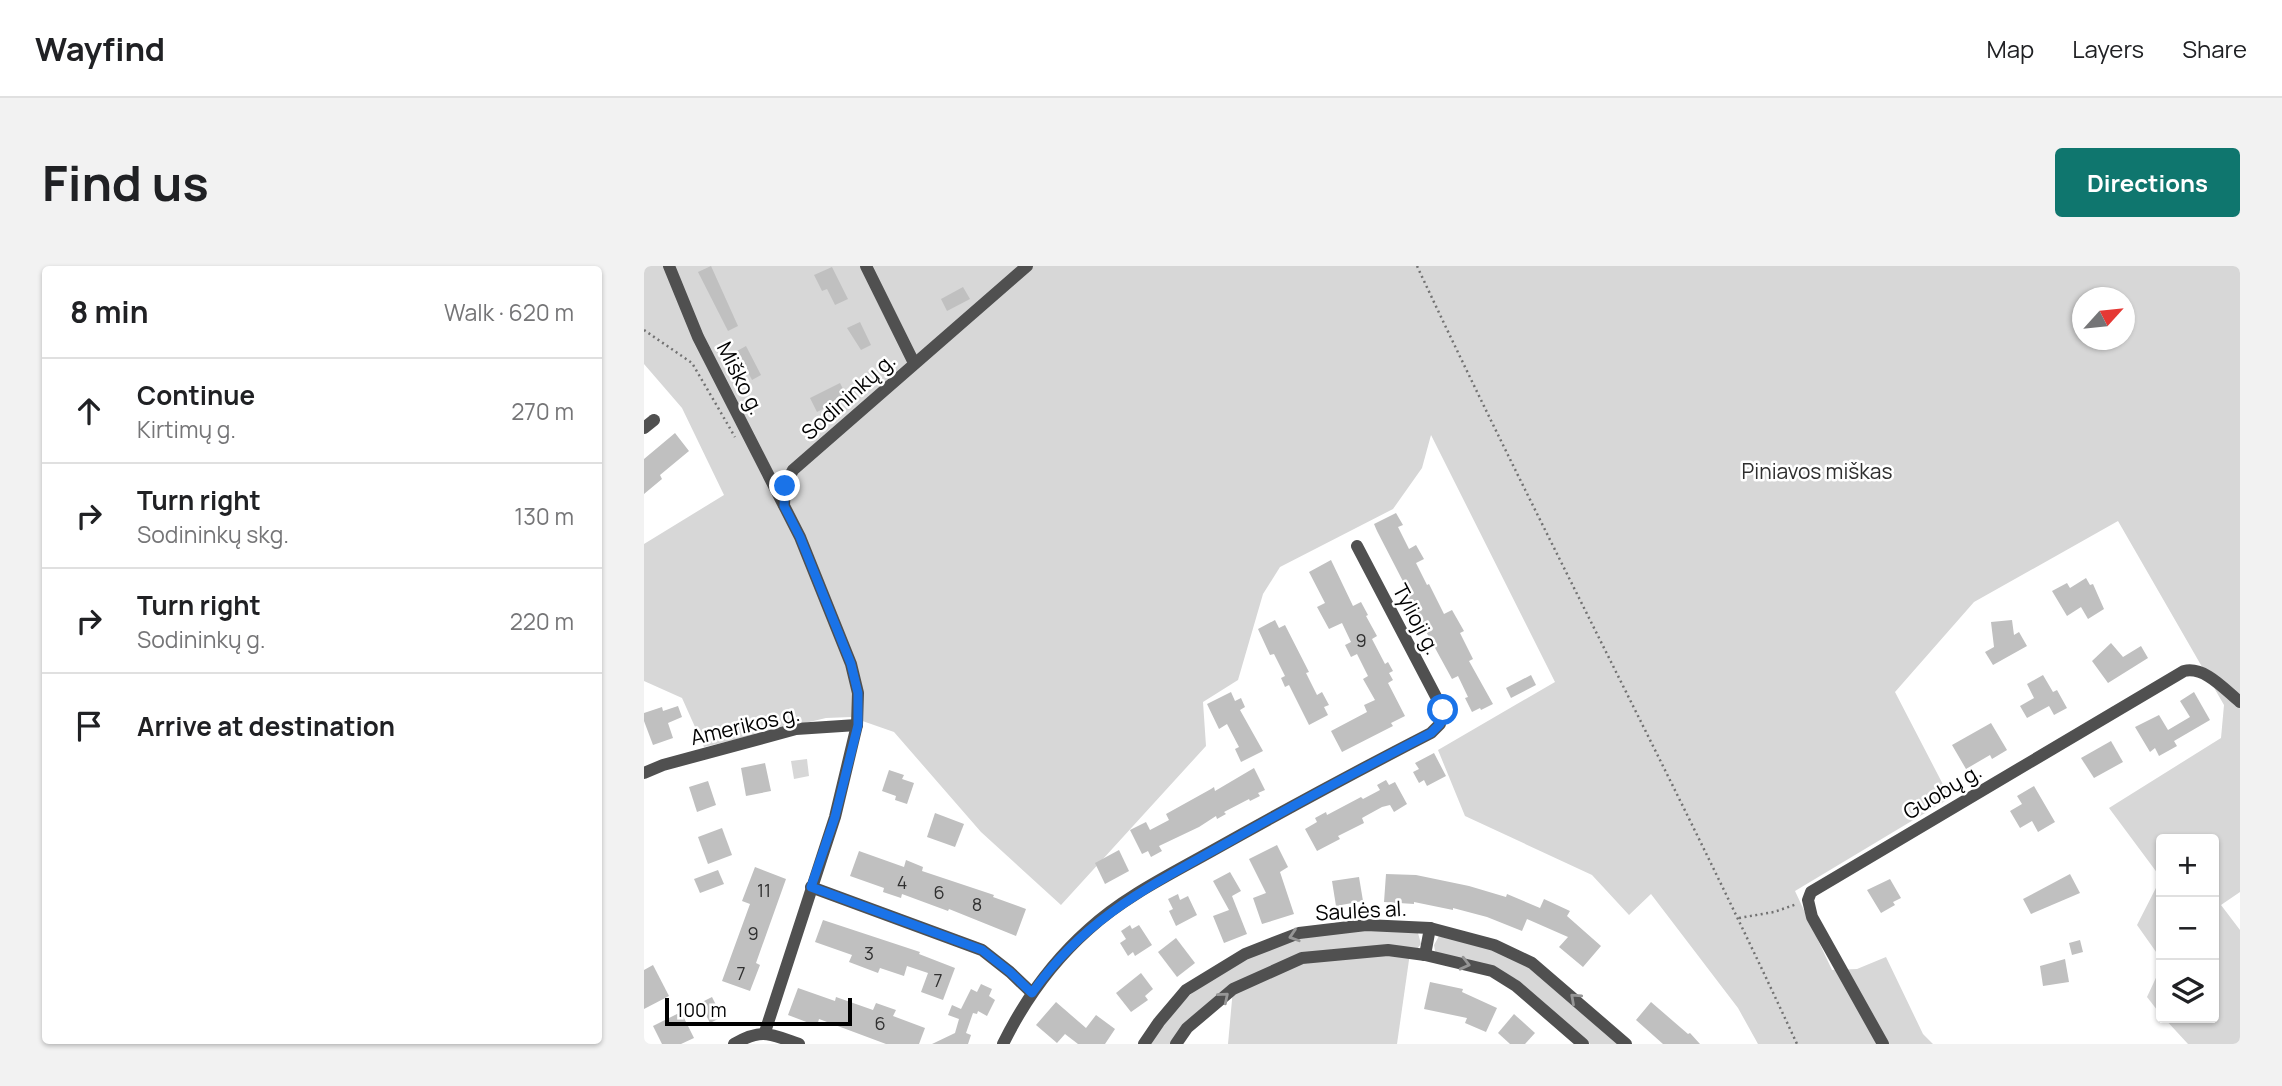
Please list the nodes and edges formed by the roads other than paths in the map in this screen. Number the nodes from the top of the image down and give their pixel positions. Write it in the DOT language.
graph roads {
  1 [pos="668,266"];
  2 [pos="866,266"];
  3 [pos="1027,266"];
  4 [pos="914,363"];
  5 [pos="784,506"];
  6 [pos="1357,546"];
  7 [pos="2240,702"];
  8 [pos="858,725"];
  9 [pos="644,773"];
  10 [pos="811,887"];
  11 [pos="1430,928"];
  12 [pos="1425,955"];
  13 [pos="1032,993"];
  14 [pos="765,1032"];
  15 [pos="734,1044"];
  16 [pos="799,1044"];
  17 [pos="1003,1044"];
  18 [pos="1144,1044"];
  19 [pos="1176,1044"];
  20 [pos="1583,1044"];
  21 [pos="1626,1044"];
  22 [pos="1883,1044"];
  1 -- 5 [label="street, Miško g."];
  2 -- 4 [label="street"];
  3 -- 4 [label="street, Sodininkų g."];
  4 -- 5 [label="street, Sodininkų g."];
  5 -- 8 [label="street"];
  6 -- 13 [label="street, Tylioji g."];
  7 -- 22 [label="street, Guobų g."];
  8 -- 9 [label="street, Amerikos g."];
  8 -- 10 [label="street"];
  10 -- 13 [label="street"];
  10 -- 14 [label="street"];
  11 -- 12 [label="street"];
  11 -- 18 [label="street, Saulės al., one-way"];
  21 -- 11 [label="street, Saulės al., one-way"];
  19 -- 12 [label="street, Saulės al., one-way"];
  12 -- 20 [label="street, Saulės al., one-way"];
  13 -- 17 [label="street"];
  14 -- 15 [label="street"];
  14 -- 16 [label="street"];
}
